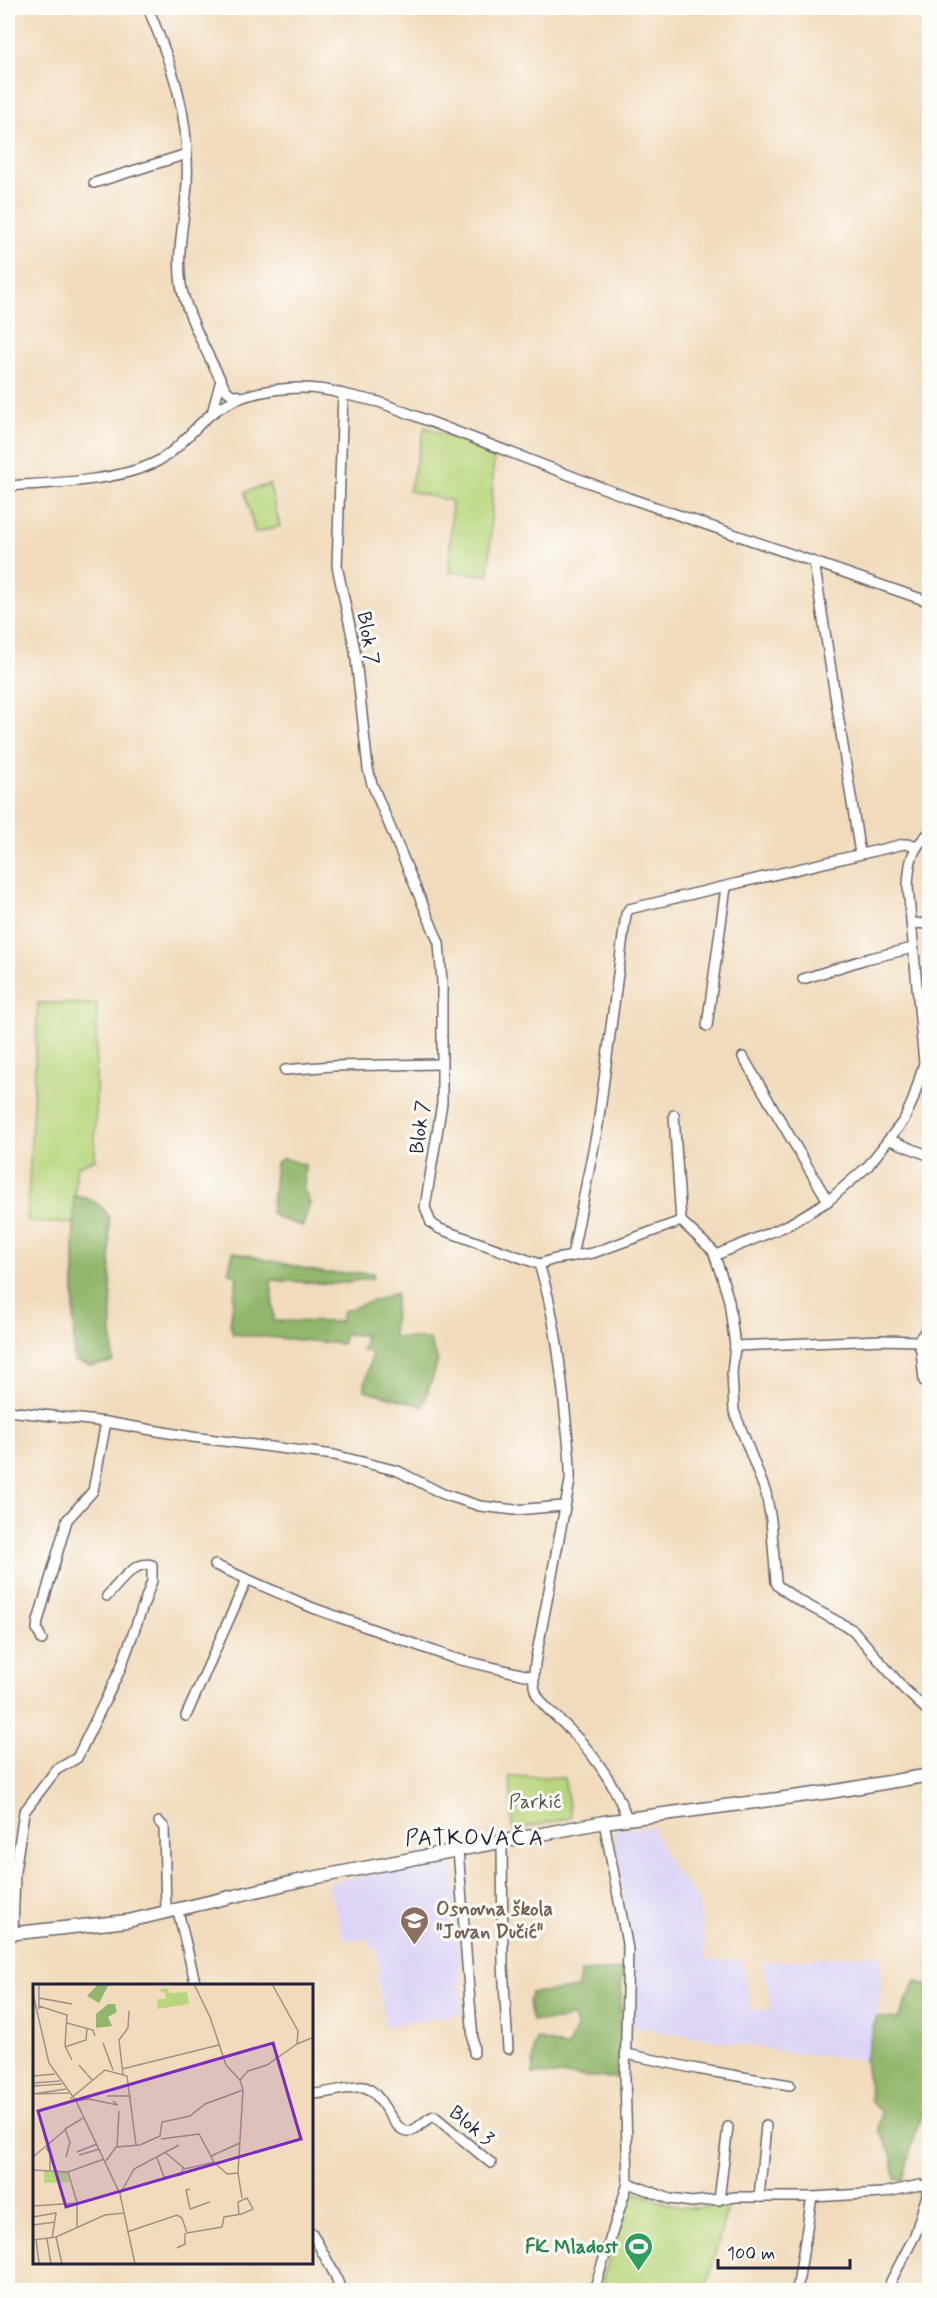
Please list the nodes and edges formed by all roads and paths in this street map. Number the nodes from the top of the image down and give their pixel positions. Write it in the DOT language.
graph roads {
  1 [pos="148,8"];
  2 [pos="187,154"];
  3 [pos="94,183"];
  4 [pos="221,380"];
  5 [pos="343,394"];
  6 [pos="242,397"];
  7 [pos="212,413"];
  8 [pos="8,486"];
  9 [pos="814,562"];
  10 [pos="930,602"];
  11 [pos="930,832"];
  12 [pos="915,845"];
  13 [pos="860,854"];
  14 [pos="726,887"];
  15 [pos="911,923"];
  16 [pos="930,924"];
  17 [pos="913,948"];
  18 [pos="803,979"];
  19 [pos="924,1004"];
  20 [pos="707,1026"];
  21 [pos="743,1057"];
  22 [pos="441,1064"];
  23 [pos="285,1070"];
  24 [pos="674,1115"];
  25 [pos="890,1140"];
  26 [pos="930,1156"];
  27 [pos="828,1201"];
  28 [pos="681,1221"];
  29 [pos="716,1255"];
  30 [pos="572,1257"];
  31 [pos="539,1264"];
  32 [pos="930,1315"];
  33 [pos="917,1341"];
  34 [pos="735,1346"];
  35 [pos="924,1381"];
  36 [pos="8,1410"];
  37 [pos="106,1422"];
  38 [pos="563,1506"];
  39 [pos="215,1565"];
  40 [pos="247,1579"];
  41 [pos="107,1596"];
  42 [pos="42,1640"];
  43 [pos="534,1677"];
  44 [pos="930,1713"];
  45 [pos="186,1716"];
  46 [pos="930,1774"];
  47 [pos="627,1818"];
  48 [pos="159,1822"];
  49 [pos="604,1822"];
  50 [pos="502,1842"];
  51 [pos="458,1850"];
  52 [pos="172,1912"];
  53 [pos="10,1933"];
  54 [pos="195,1984"];
  55 [pos="508,2049"];
  56 [pos="474,2053"];
  57 [pos="627,2054"];
  58 [pos="790,2085"];
  59 [pos="314,2094"];
  60 [pos="766,2126"];
  61 [pos="728,2127"];
  62 [pos="491,2163"];
  63 [pos="628,2183"];
  64 [pos="929,2188"];
  65 [pos="759,2197"];
  66 [pos="812,2197"];
  67 [pos="719,2200"];
  68 [pos="314,2237"];
  69 [pos="341,2290"];
  70 [pos="594,2290"];
  71 [pos="797,2290"];
  72 [pos="889,2290"];
  1 -- 2 [label="street"];
  2 -- 3 [label="street"];
  2 -- 4 [label="street"];
  4 -- 6 [label="street"];
  4 -- 7 [label="street"];
  5 -- 6 [label="street"];
  5 -- 9 [label="street"];
  5 -- 22 [label="street, Blok 7"];
  6 -- 7 [label="street"];
  7 -- 8 [label="street"];
  9 -- 10 [label="street"];
  9 -- 13 [label="street"];
  11 -- 12 [label="street"];
  12 -- 13 [label="street"];
  12 -- 15 [label="street"];
  13 -- 14 [label="street"];
  14 -- 20 [label="street"];
  14 -- 30 [label="street"];
  15 -- 16 [label="street"];
  15 -- 17 [label="street"];
  17 -- 18 [label="street"];
  17 -- 19 [label="street"];
  19 -- 25 [label="street"];
  21 -- 27 [label="street"];
  22 -- 23 [label="street"];
  22 -- 31 [label="street, Blok 7"];
  24 -- 28 [label="street"];
  25 -- 26 [label="street"];
  25 -- 27 [label="street"];
  27 -- 29 [label="street"];
  28 -- 29 [label="street"];
  28 -- 30 [label="street"];
  29 -- 34 [label="street"];
  30 -- 31 [label="street"];
  31 -- 38 [label="street"];
  32 -- 33 [label="street"];
  33 -- 34 [label="street"];
  33 -- 35 [label="street"];
  34 -- 44 [label="street"];
  36 -- 37 [label="street"];
  37 -- 38 [label="street"];
  37 -- 42 [label="street"];
  38 -- 43 [label="street"];
  39 -- 40 [label="street"];
  40 -- 43 [label="street"];
  40 -- 45 [label="street"];
  41 -- 53 [label="street"];
  43 -- 47 [label="street"];
  46 -- 47 [label="main road"];
  47 -- 49 [label="main road"];
  48 -- 52 [label="street"];
  49 -- 50 [label="main road"];
  49 -- 57 [label="street"];
  50 -- 51 [label="main road"];
  50 -- 55 [label="street"];
  51 -- 52 [label="main road"];
  51 -- 56 [label="street"];
  52 -- 53 [label="main road"];
  52 -- 54 [label="street"];
  57 -- 58 [label="street"];
  57 -- 63 [label="street"];
  59 -- 62 [label="street, Blok 3"];
  60 -- 65 [label="street"];
  61 -- 67 [label="street"];
  63 -- 67 [label="street"];
  63 -- 70 [label="street"];
  64 -- 66 [label="street"];
  64 -- 72 [label="street"];
  65 -- 66 [label="street"];
  65 -- 67 [label="street"];
  66 -- 71 [label="street"];
  68 -- 69 [label="street"];
}
